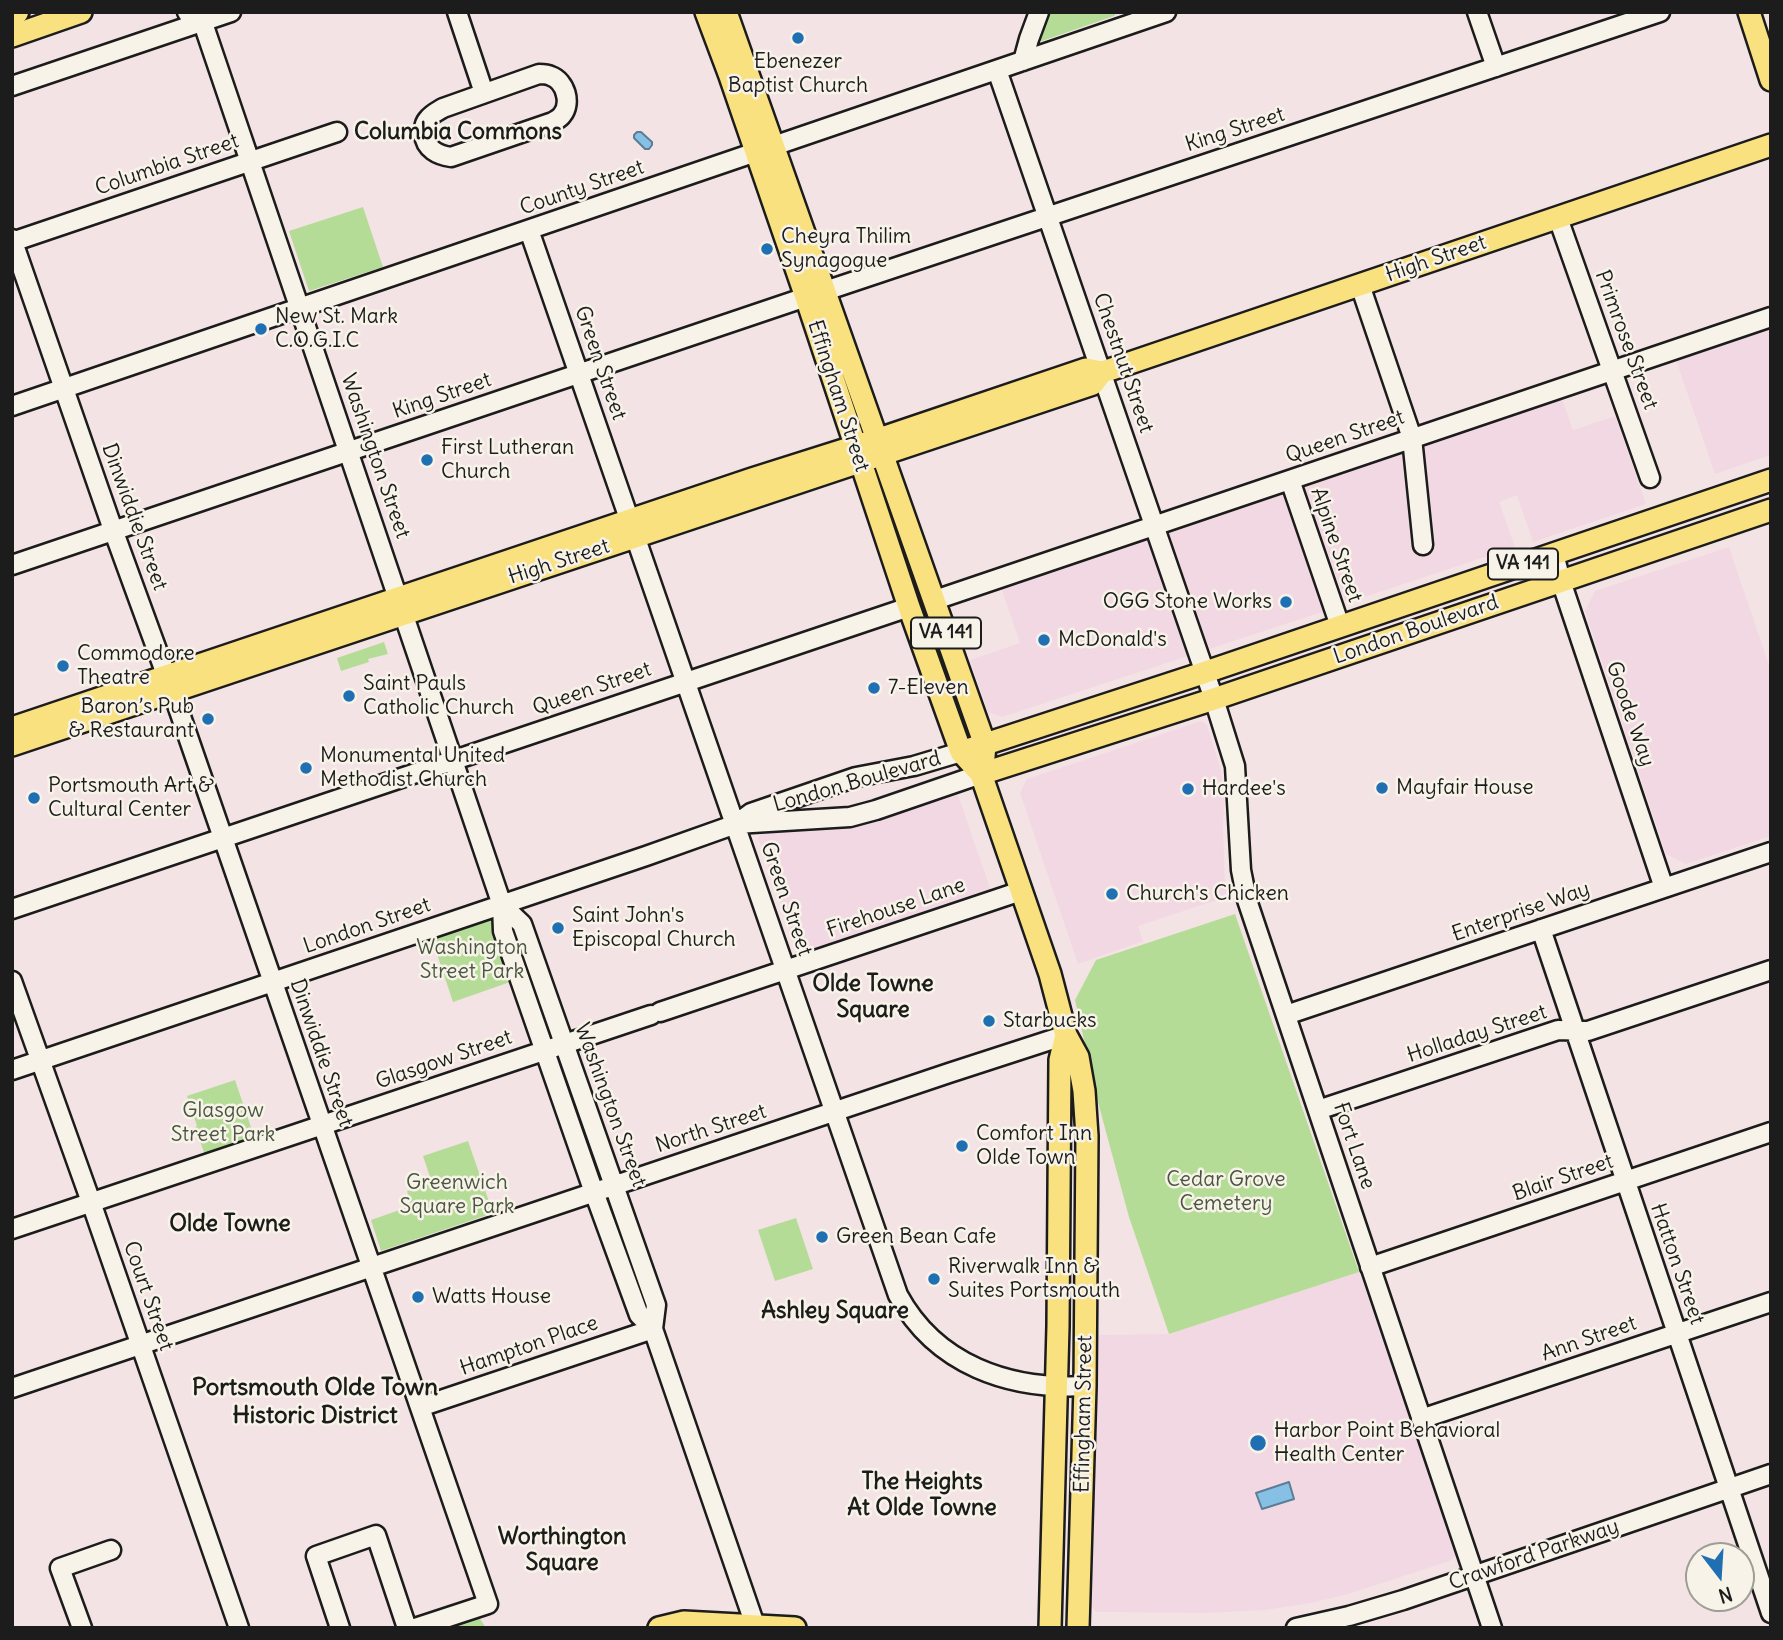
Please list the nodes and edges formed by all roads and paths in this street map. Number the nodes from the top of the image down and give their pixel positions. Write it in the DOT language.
graph roads {
  1 [pos="80,12"];
  2 [pos="231,12"];
  3 [pos="457,12"];
  4 [pos="706,12"];
  5 [pos="726,12"];
  6 [pos="1039,12"];
  7 [pos="1166,12"];
  8 [pos="1477,12"];
  9 [pos="1660,12"];
  10 [pos="1749,12"];
  11 [pos="200,15"];
  12 [pos="1131,18"];
  13 [pos="12,36"];
  14 [pos="1023,61"];
  15 [pos="1496,67"];
  16 [pos="997,70"];
  17 [pos="1771,80"];
  18 [pos="12,86"];
  19 [pos="484,93"];
  20 [pos="337,132"];
  21 [pos="1771,145"];
  22 [pos="765,150"];
  23 [pos="251,161"];
  24 [pos="1048,216"];
  25 [pos="1558,218"];
  26 [pos="529,230"];
  27 [pos="13,241"];
  28 [pos="1360,285"];
  29 [pos="815,294"];
  30 [pos="301,309"];
  31 [pos="1771,317"];
  32 [pos="1612,371"];
  33 [pos="1102,372"];
  34 [pos="579,374"];
  35 [pos="64,389"];
  36 [pos="12,406"];
  37 [pos="1412,439"];
  38 [pos="881,446"];
  39 [pos="349,452"];
  40 [pos="857,454"];
  41 [pos="1650,478"];
  42 [pos="1290,480"];
  43 [pos="1771,480"];
  44 [pos="1771,510"];
  45 [pos="1155,526"];
  46 [pos="633,528"];
  47 [pos="114,531"];
  48 [pos="1423,545"];
  49 [pos="1554,554"];
  50 [pos="12,565"];
  51 [pos="1561,581"];
  52 [pos="935,600"];
  53 [pos="401,605"];
  54 [pos="909,607"];
  55 [pos="1340,626"];
  56 [pos="1206,671"];
  57 [pos="686,682"];
  58 [pos="170,683"];
  59 [pos="1214,699"];
  60 [pos="12,728"];
  61 [pos="12,745"];
  62 [pos="985,745"];
  63 [pos="961,752"];
  64 [pos="453,760"];
  65 [pos="982,774"];
  66 [pos="736,824"];
  67 [pos="223,838"];
  68 [pos="1771,852"];
  69 [pos="1664,888"];
  70 [pos="1021,891"];
  71 [pos="502,905"];
  72 [pos="12,909"];
  73 [pos="1541,929"];
  74 [pos="786,969"];
  75 [pos="1771,970"];
  76 [pos="12,981"];
  77 [pos="273,982"];
  78 [pos="1286,1015"];
  79 [pos="1575,1031"];
  80 [pos="1066,1035"];
  81 [pos="564,1044"];
  82 [pos="546,1050"];
  83 [pos="41,1060"];
  84 [pos="12,1070"];
  85 [pos="1318,1110"];
  86 [pos="836,1112"];
  87 [pos="322,1125"];
  88 [pos="1771,1132"];
  89 [pos="1625,1181"];
  90 [pos="615,1185"];
  91 [pos="594,1192"];
  92 [pos="91,1202"];
  93 [pos="12,1229"];
  94 [pos="371,1267"];
  95 [pos="1370,1267"];
  96 [pos="1771,1302"];
  97 [pos="653,1329"];
  98 [pos="1677,1333"];
  99 [pos="141,1345"];
  100 [pos="1085,1386"];
  101 [pos="1056,1387"];
  102 [pos="12,1388"];
  103 [pos="420,1407"];
  104 [pos="1421,1419"];
  105 [pos="1771,1474"];
  106 [pos="1729,1488"];
  107 [pos="111,1550"];
  108 [pos="1474,1576"];
  109 [pos="1771,1613"];
  110 [pos="755,1627"];
  111 [pos="82,1628"];
  112 [pos="239,1628"];
  113 [pos="340,1628"];
  114 [pos="407,1628"];
  115 [pos="415,1628"];
  116 [pos="659,1628"];
  117 [pos="795,1628"];
  118 [pos="1051,1628"];
  119 [pos="1078,1628"];
  120 [pos="1296,1628"];
  121 [pos="1492,1628"];
  1 -- 13 [label="main road"];
  2 -- 11 [label="street"];
  3 -- 19 [label="street"];
  4 -- 22 [label="main road, Effingham Street / VA 141"];
  5 -- 22 [label="main road, Effingham Street / VA 141"];
  6 -- 14 [label="street"];
  7 -- 12 [label="street, County Street"];
  8 -- 15 [label="street"];
  9 -- 15 [label="street, King Street"];
  10 -- 17 [label="main road"];
  11 -- 18 [label="street"];
  11 -- 23 [label="street, Washington Street"];
  12 -- 14 [label="street, County Street"];
  14 -- 16 [label="street, County Street"];
  15 -- 24 [label="street, King Street"];
  16 -- 22 [label="street, County Street"];
  16 -- 24 [label="street, Chestnut Street"];
  19 -- 19 [label="street"];
  20 -- 23 [label="street, Columbia Street"];
  21 -- 25 [label="main road, High Street"];
  22 -- 26 [label="street, County Street"];
  22 -- 29 [label="main road, Effingham Street / VA 141"];
  23 -- 27 [label="street, Columbia Street"];
  23 -- 30 [label="street, Washington Street"];
  24 -- 29 [label="street, King Street"];
  24 -- 33 [label="street, Chestnut Street"];
  25 -- 28 [label="main road, High Street"];
  25 -- 32 [label="street, Primrose Street"];
  26 -- 30 [label="street, County Street"];
  26 -- 34 [label="street, Green Street"];
  27 -- 35 [label="street, Dinwiddie Street"];
  28 -- 33 [label="main road, High Street"];
  28 -- 37 [label="street"];
  29 -- 34 [label="street, King Street"];
  29 -- 38 [label="main road, Effingham Street / VA 141"];
  29 -- 40 [label="main road, Effingham Street / VA 141"];
  30 -- 35 [label="street, County Street"];
  30 -- 39 [label="street, Washington Street"];
  31 -- 32 [label="street, Queen Street"];
  32 -- 37 [label="street, Queen Street"];
  32 -- 41 [label="street, Primrose Street"];
  33 -- 38 [label="main road, High Street"];
  33 -- 45 [label="street, Chestnut Street"];
  34 -- 39 [label="street, King Street"];
  34 -- 46 [label="street, Green Street"];
  35 -- 36 [label="street, County Street"];
  35 -- 47 [label="street, Dinwiddie Street"];
  37 -- 42 [label="street, Queen Street"];
  37 -- 48 [label="street"];
  38 -- 40 [label="main road, High Street"];
  38 -- 52 [label="main road, Effingham Street / VA 141"];
  39 -- 47 [label="street, King Street"];
  39 -- 53 [label="street, Washington Street"];
  40 -- 46 [label="main road, High Street"];
  40 -- 54 [label="main road, Effingham Street / VA 141"];
  42 -- 45 [label="street, Queen Street"];
  42 -- 55 [label="street, Alpine Street"];
  43 -- 49 [label="main road, London Boulevard / VA 141"];
  44 -- 51 [label="main road, London Boulevard / VA 141"];
  45 -- 52 [label="street, Queen Street"];
  45 -- 56 [label="street, Chestnut Street"];
  46 -- 53 [label="main road, High Street"];
  46 -- 57 [label="street, Green Street"];
  47 -- 50 [label="street, King Street"];
  47 -- 58 [label="street, Dinwiddie Street"];
  49 -- 51 [label="street, Goode Way"];
  49 -- 55 [label="main road, London Boulevard / VA 141"];
  51 -- 59 [label="main road, London Boulevard / VA 141"];
  51 -- 69 [label="street, Goode Way"];
  52 -- 62 [label="main road, Effingham Street / VA 141"];
  53 -- 58 [label="main road, High Street"];
  53 -- 64 [label="street, Washington Street"];
  54 -- 57 [label="street, Queen Street"];
  54 -- 63 [label="main road, Effingham Street / VA 141"];
  55 -- 56 [label="main road, London Boulevard / VA 141"];
  56 -- 59 [label="street, Fort Lane"];
  56 -- 62 [label="main road, London Boulevard / VA 141"];
  57 -- 64 [label="street, Queen Street"];
  57 -- 66 [label="street, Green Street"];
  58 -- 60 [label="main road, High Street"];
  58 -- 61 [label="main road, High Street"];
  58 -- 67 [label="street, Dinwiddie Street"];
  59 -- 65 [label="main road, London Boulevard / VA 141"];
  59 -- 78 [label="street, Fort Lane"];
  62 -- 63 [label="main road, London Boulevard"];
  62 -- 65 [label="main road, Effingham Street / VA 141"];
  63 -- 65 [label="main road, Effingham Street / VA 141"];
  63 -- 66 [label="street, London Boulevard"];
  64 -- 67 [label="street, Queen Street"];
  64 -- 71 [label="street, Washington Street"];
  65 -- 66 [label="street, London Boulevard"];
  65 -- 70 [label="main road, Effingham Street"];
  66 -- 71 [label="street, London Street"];
  66 -- 74 [label="street, Green Street"];
  67 -- 72 [label="street, Queen Street"];
  67 -- 77 [label="street, Dinwiddie Street"];
  68 -- 69 [label="street, Enterprise Way"];
  69 -- 73 [label="street, Enterprise Way"];
  70 -- 74 [label="street, Firehouse Lane"];
  70 -- 80 [label="main road, Effingham Street"];
  71 -- 77 [label="street, London Street"];
  71 -- 81 [label="street, Washington Street"];
  71 -- 82 [label="street, Washington Street"];
  73 -- 78 [label="street, Enterprise Way"];
  73 -- 79 [label="street, Hatton Street"];
  74 -- 81 [label="street, Glasgow Street"];
  74 -- 86 [label="street, Green Street"];
  75 -- 79 [label="street, Holladay Street"];
  76 -- 83 [label="street, Court Street"];
  77 -- 83 [label="street, London Street"];
  77 -- 87 [label="street, Dinwiddie Street"];
  78 -- 85 [label="street, Fort Lane"];
  79 -- 85 [label="street, Holladay Street"];
  79 -- 89 [label="street, Hatton Street"];
  80 -- 86 [label="street, North Street"];
  80 -- 100 [label="main road, Effingham Street"];
  80 -- 101 [label="main road, Effingham Street"];
  81 -- 82 [label="street, Glasgow Street"];
  81 -- 90 [label="street, Washington Street"];
  82 -- 87 [label="street, Glasgow Street"];
  82 -- 91 [label="street, Washington Street"];
  83 -- 84 [label="street, London Street"];
  83 -- 92 [label="street, Court Street"];
  85 -- 95 [label="street, Fort Lane"];
  86 -- 90 [label="street, North Street"];
  86 -- 101 [label="street, Green Street"];
  87 -- 92 [label="street, Glasgow Street"];
  87 -- 94 [label="street, Dinwiddie Street"];
  88 -- 89 [label="street, Blair Street"];
  89 -- 95 [label="street, Blair Street"];
  89 -- 98 [label="street, Hatton Street"];
  90 -- 91 [label="street, North Street"];
  90 -- 97 [label="street, Washington Street"];
  91 -- 94 [label="street, North Street"];
  91 -- 97 [label="street, Washington Street"];
  92 -- 93 [label="street, Glasgow Street"];
  92 -- 99 [label="street, Court Street"];
  94 -- 99 [label="street, North Street"];
  94 -- 103 [label="street, Dinwiddie Street"];
  95 -- 104 [label="street, Fort Lane"];
  96 -- 98 [label="street, Ann Street"];
  97 -- 103 [label="street, Hampton Place"];
  97 -- 110 [label="street, Washington Street"];
  98 -- 104 [label="street, Ann Street"];
  98 -- 106 [label="street, Hatton Street"];
  99 -- 102 [label="street, North Street"];
  99 -- 112 [label="street, Court Street"];
  100 -- 101 [label="street, Green Street"];
  100 -- 119 [label="main road, Effingham Street"];
  101 -- 118 [label="main road, Effingham Street"];
  103 -- 115 [label="street, Dinwiddie Street"];
  104 -- 108 [label="street, Fort Lane"];
  105 -- 106 [label="street, Crawford Parkway"];
  106 -- 108 [label="street, Crawford Parkway"];
  106 -- 109 [label="street, Hatton Street"];
  107 -- 111 [label="street"];
  108 -- 120 [label="street, Crawford Parkway"];
  108 -- 121 [label="street, Fort Lane"];
  110 -- 116 [label="main road"];
  110 -- 117 [label="main road"];
  113 -- 114 [label="street"];
}
